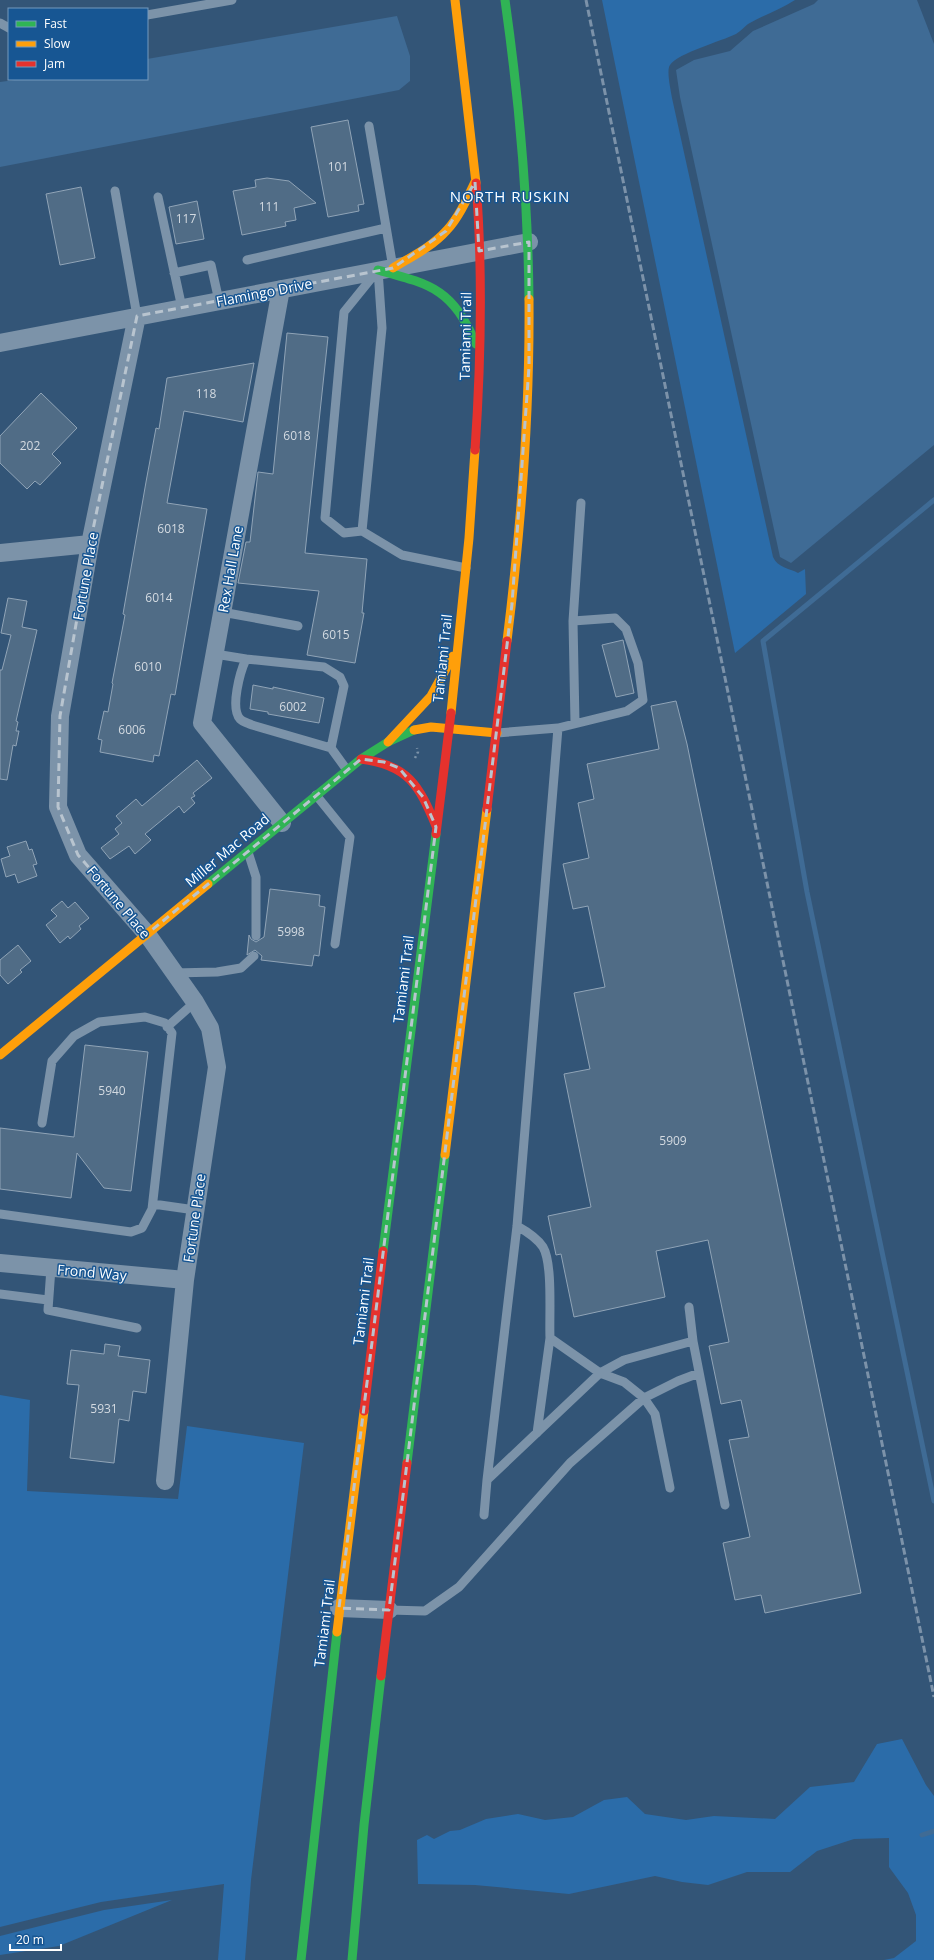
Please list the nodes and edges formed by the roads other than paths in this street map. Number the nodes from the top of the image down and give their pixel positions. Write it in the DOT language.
graph roads {
  1 [pos="232,0"];
  2 [pos="455,0"];
  3 [pos="505,0"];
  4 [pos="148,16"];
  5 [pos="369,126"];
  6 [pos="475,182"];
  7 [pos="115,191"];
  8 [pos="158,197"];
  9 [pos="386,228"];
  10 [pos="529,242"];
  11 [pos="480,251"];
  12 [pos="247,260"];
  13 [pos="386,269"];
  14 [pos="174,273"];
  15 [pos="281,289"];
  16 [pos="219,301"];
  17 [pos="182,308"];
  18 [pos="137,316"];
  19 [pos="0,343"];
  20 [pos="480,354"];
  21 [pos="581,503"];
  22 [pos="362,531"];
  23 [pos="90,544"];
  24 [pos="0,553"];
  25 [pos="466,568"];
  26 [pos="222,612"];
  27 [pos="572,621"];
  28 [pos="298,626"];
  29 [pos="457,648"];
  30 [pos="215,654"];
  31 [pos="246,659"];
  32 [pos="575,723"];
  33 [pos="448,728"];
  34 [pos="558,728"];
  35 [pos="497,734"];
  36 [pos="388,742"];
  37 [pos="331,748"];
  38 [pos="360,759"];
  39 [pos="347,770"];
  40 [pos="316,795"];
  41 [pos="282,822"];
  42 [pos="436,827"];
  43 [pos="247,851"];
  44 [pos="147,934"];
  45 [pos="256,936"];
  46 [pos="335,944"];
  47 [pos="254,956"];
  48 [pos="174,973"];
  49 [pos="195,1002"];
  50 [pos="168,1027"];
  51 [pos="0,1055"];
  52 [pos="42,1123"];
  53 [pos="153,1204"];
  54 [pos="195,1210"];
  55 [pos="0,1214"];
  56 [pos="516,1226"];
  57 [pos="0,1263"];
  58 [pos="50,1268"];
  59 [pos="185,1280"];
  60 [pos="0,1294"];
  61 [pos="48,1300"];
  62 [pos="689,1307"];
  63 [pos="137,1328"];
  64 [pos="550,1338"];
  65 [pos="693,1341"];
  66 [pos="600,1373"];
  67 [pos="699,1373"];
  68 [pos="644,1398"];
  69 [pos="537,1433"];
  70 [pos="487,1480"];
  71 [pos="165,1481"];
  72 [pos="670,1488"];
  73 [pos="725,1505"];
  74 [pos="484,1515"];
  75 [pos="339,1608"];
  76 [pos="389,1610"];
  77 [pos="301,1960"];
  78 [pos="352,1960"];
  1 -- 4 [label="lane"];
  2 -- 6 [label="main road, Tamiami Trail"];
  3 -- 10 [label="main road"];
  5 -- 9 [label="lane"];
  6 -- 11 [label="main road, Tamiami Trail"];
  6 -- 13 [label="main road"];
  7 -- 18 [label="lane"];
  8 -- 14 [label="lane"];
  9 -- 12 [label="lane"];
  9 -- 13 [label="lane"];
  10 -- 11 [label="street, Flamingo Drive"];
  10 -- 35 [label="main road"];
  11 -- 13 [label="street, Flamingo Drive"];
  11 -- 20 [label="main road, Tamiami Trail"];
  13 -- 15 [label="street, Flamingo Drive"];
  13 -- 20 [label="main road"];
  13 -- 22 [label="lane"];
  13 -- 22 [label="lane"];
  14 -- 16 [label="lane"];
  14 -- 17 [label="lane"];
  15 -- 16 [label="street, Flamingo Drive"];
  15 -- 26 [label="street, Rex Hall Lane"];
  16 -- 17 [label="street, Flamingo Drive"];
  17 -- 18 [label="street, Flamingo Drive"];
  18 -- 19 [label="street, Flamingo Drive"];
  18 -- 23 [label="street, Fortune Place"];
  20 -- 25 [label="main road, Tamiami Trail"];
  21 -- 27 [label="lane"];
  22 -- 25 [label="lane"];
  23 -- 24 [label="street"];
  23 -- 44 [label="street, Fortune Place"];
  25 -- 29 [label="main road, Tamiami Trail"];
  26 -- 28 [label="lane"];
  26 -- 30 [label="street, Rex Hall Lane"];
  27 -- 32 [label="lane"];
  27 -- 32 [label="lane"];
  29 -- 33 [label="main road, Tamiami Trail"];
  29 -- 36 [label="main road"];
  30 -- 31 [label="lane"];
  30 -- 41 [label="street, Rex Hall Lane"];
  31 -- 37 [label="lane"];
  31 -- 37 [label="lane"];
  32 -- 34 [label="lane"];
  33 -- 35 [label="main road, Miller Mac Road"];
  33 -- 36 [label="main road, Miller Mac Road"];
  33 -- 42 [label="main road, Tamiami Trail"];
  34 -- 35 [label="lane"];
  34 -- 56 [label="lane"];
  35 -- 76 [label="main road"];
  36 -- 38 [label="main road, Miller Mac Road"];
  37 -- 39 [label="lane"];
  38 -- 39 [label="main road, Miller Mac Road"];
  38 -- 42 [label="main road"];
  39 -- 40 [label="main road, Miller Mac Road"];
  40 -- 41 [label="main road, Miller Mac Road"];
  40 -- 46 [label="lane"];
  41 -- 43 [label="main road, Miller Mac Road"];
  42 -- 75 [label="main road, Tamiami Trail"];
  43 -- 44 [label="main road, Miller Mac Road"];
  43 -- 45 [label="lane"];
  44 -- 48 [label="street, Fortune Place"];
  44 -- 51 [label="main road, Miller Mac Road"];
  47 -- 48 [label="lane"];
  48 -- 49 [label="street, Fortune Place"];
  49 -- 50 [label="lane"];
  49 -- 54 [label="street, Fortune Place"];
  50 -- 52 [label="lane"];
  50 -- 53 [label="lane"];
  53 -- 54 [label="lane"];
  53 -- 55 [label="lane"];
  54 -- 59 [label="street, Fortune Place"];
  56 -- 64 [label="lane"];
  56 -- 70 [label="lane"];
  57 -- 58 [label="street, Frond Way"];
  58 -- 59 [label="street, Frond Way"];
  58 -- 61 [label="lane"];
  59 -- 71 [label="street, Fortune Place"];
  60 -- 61 [label="lane"];
  61 -- 63 [label="lane"];
  62 -- 65 [label="lane"];
  64 -- 66 [label="lane"];
  64 -- 69 [label="lane"];
  65 -- 66 [label="lane"];
  65 -- 67 [label="lane"];
  66 -- 68 [label="lane"];
  66 -- 69 [label="lane"];
  67 -- 68 [label="lane"];
  67 -- 73 [label="lane"];
  68 -- 72 [label="lane"];
  68 -- 76 [label="lane"];
  69 -- 70 [label="lane"];
  70 -- 74 [label="lane"];
  75 -- 76 [label="street"];
  75 -- 77 [label="main road, Tamiami Trail"];
  76 -- 78 [label="main road"];
}
